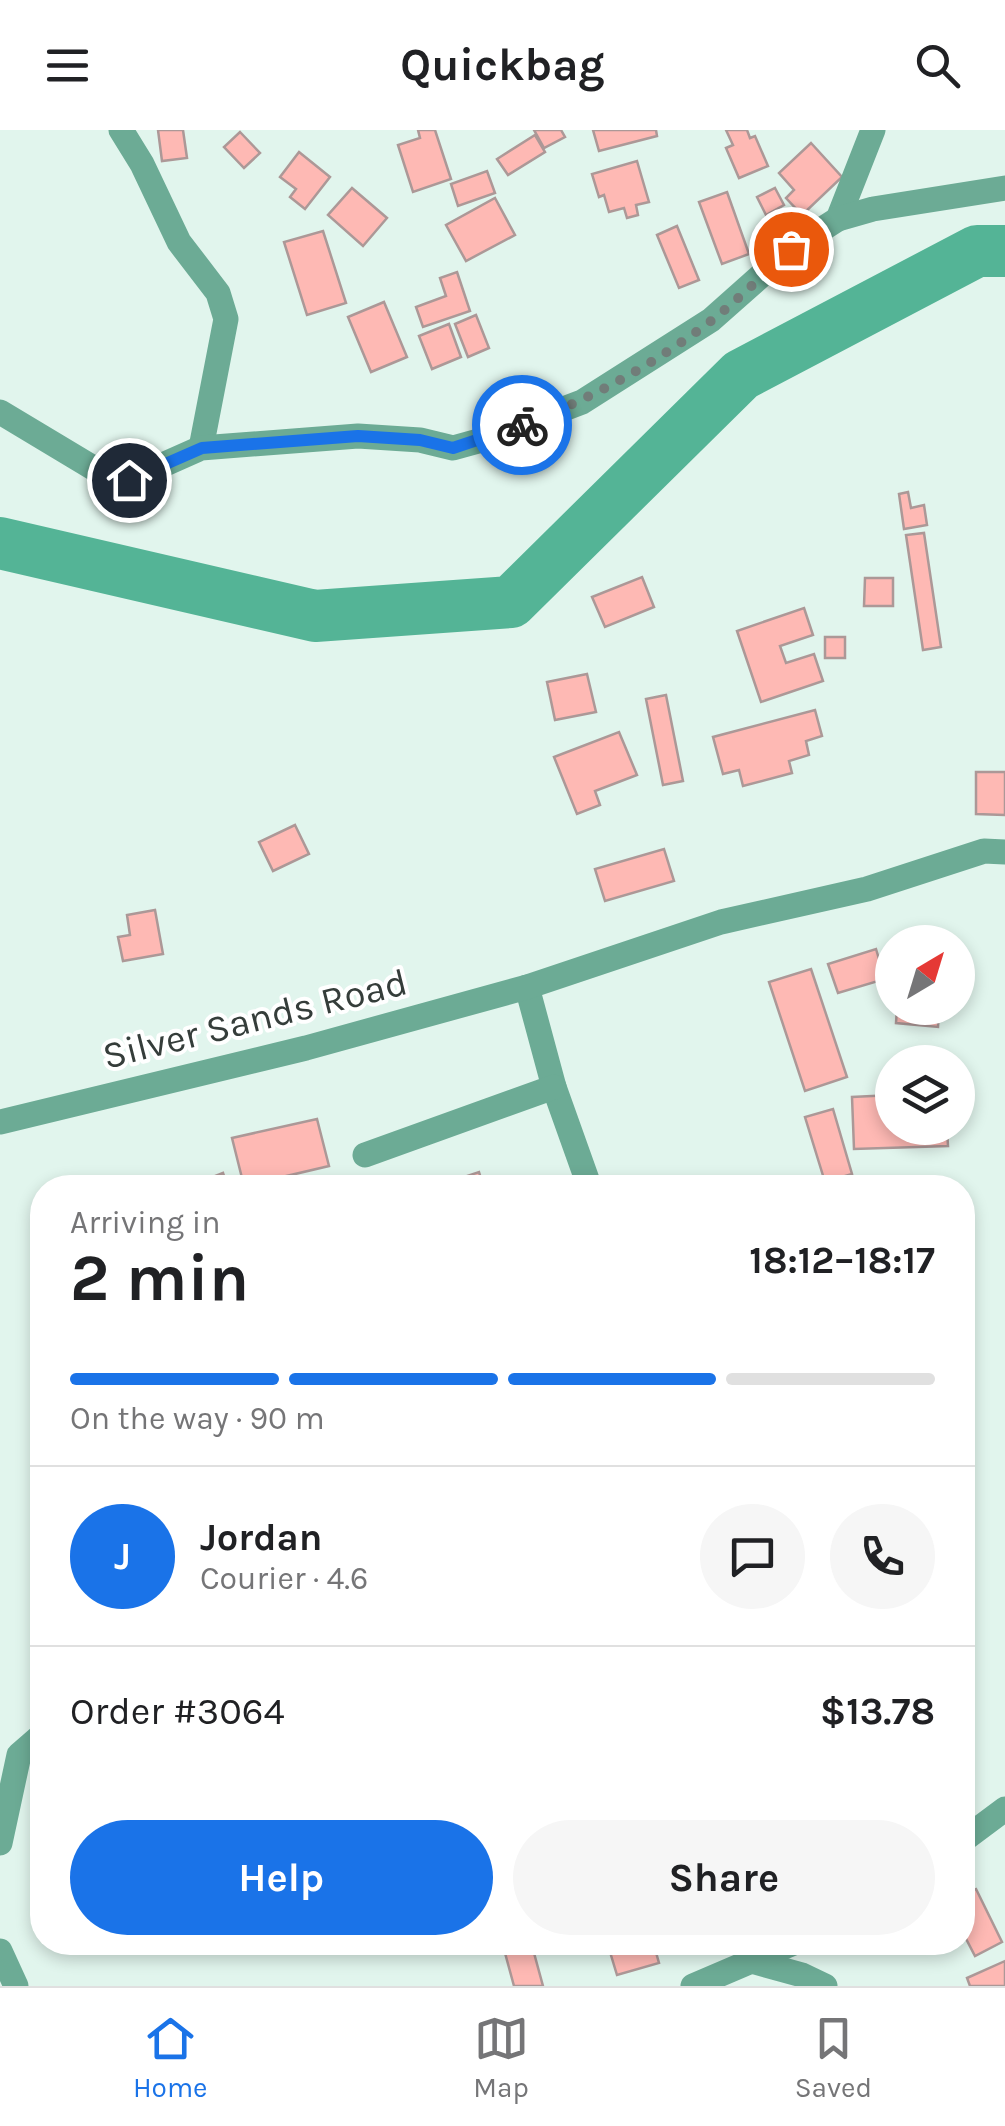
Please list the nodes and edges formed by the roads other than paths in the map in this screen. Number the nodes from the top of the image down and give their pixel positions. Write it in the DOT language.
graph roads {
  1 [pos="121,130"];
  2 [pos="873,130"];
  3 [pos="1005,188"];
  4 [pos="838,218"];
  5 [pos="0,412"];
  6 [pos="202,448"];
  7 [pos="1005,852"];
  8 [pos="527,987"];
  9 [pos="554,1087"];
  10 [pos="0,1122"];
  11 [pos="365,1155"];
  12 [pos="585,1175"];
  13 [pos="30,1746"];
  14 [pos="1005,1809"];
  15 [pos="975,1831"];
  16 [pos="0,1843"];
  17 [pos="0,1951"];
  18 [pos="770,1955"];
  19 [pos="756,1962"];
  20 [pos="16,1986"];
  21 [pos="692,1986"];
  22 [pos="826,1986"];
  1 -- 6 [label="street"];
  2 -- 4 [label="street"];
  3 -- 4 [label="street"];
  4 -- 6 [label="street"];
  5 -- 6 [label="street"];
  7 -- 8 [label="street, Silver Sands Road"];
  8 -- 9 [label="street"];
  8 -- 10 [label="street, Silver Sands Road"];
  9 -- 11 [label="street"];
  9 -- 12 [label="street"];
  13 -- 16 [label="street"];
  14 -- 15 [label="street"];
  17 -- 20 [label="street"];
  18 -- 19 [label="street"];
  19 -- 21 [label="street"];
  19 -- 22 [label="street"];
}
